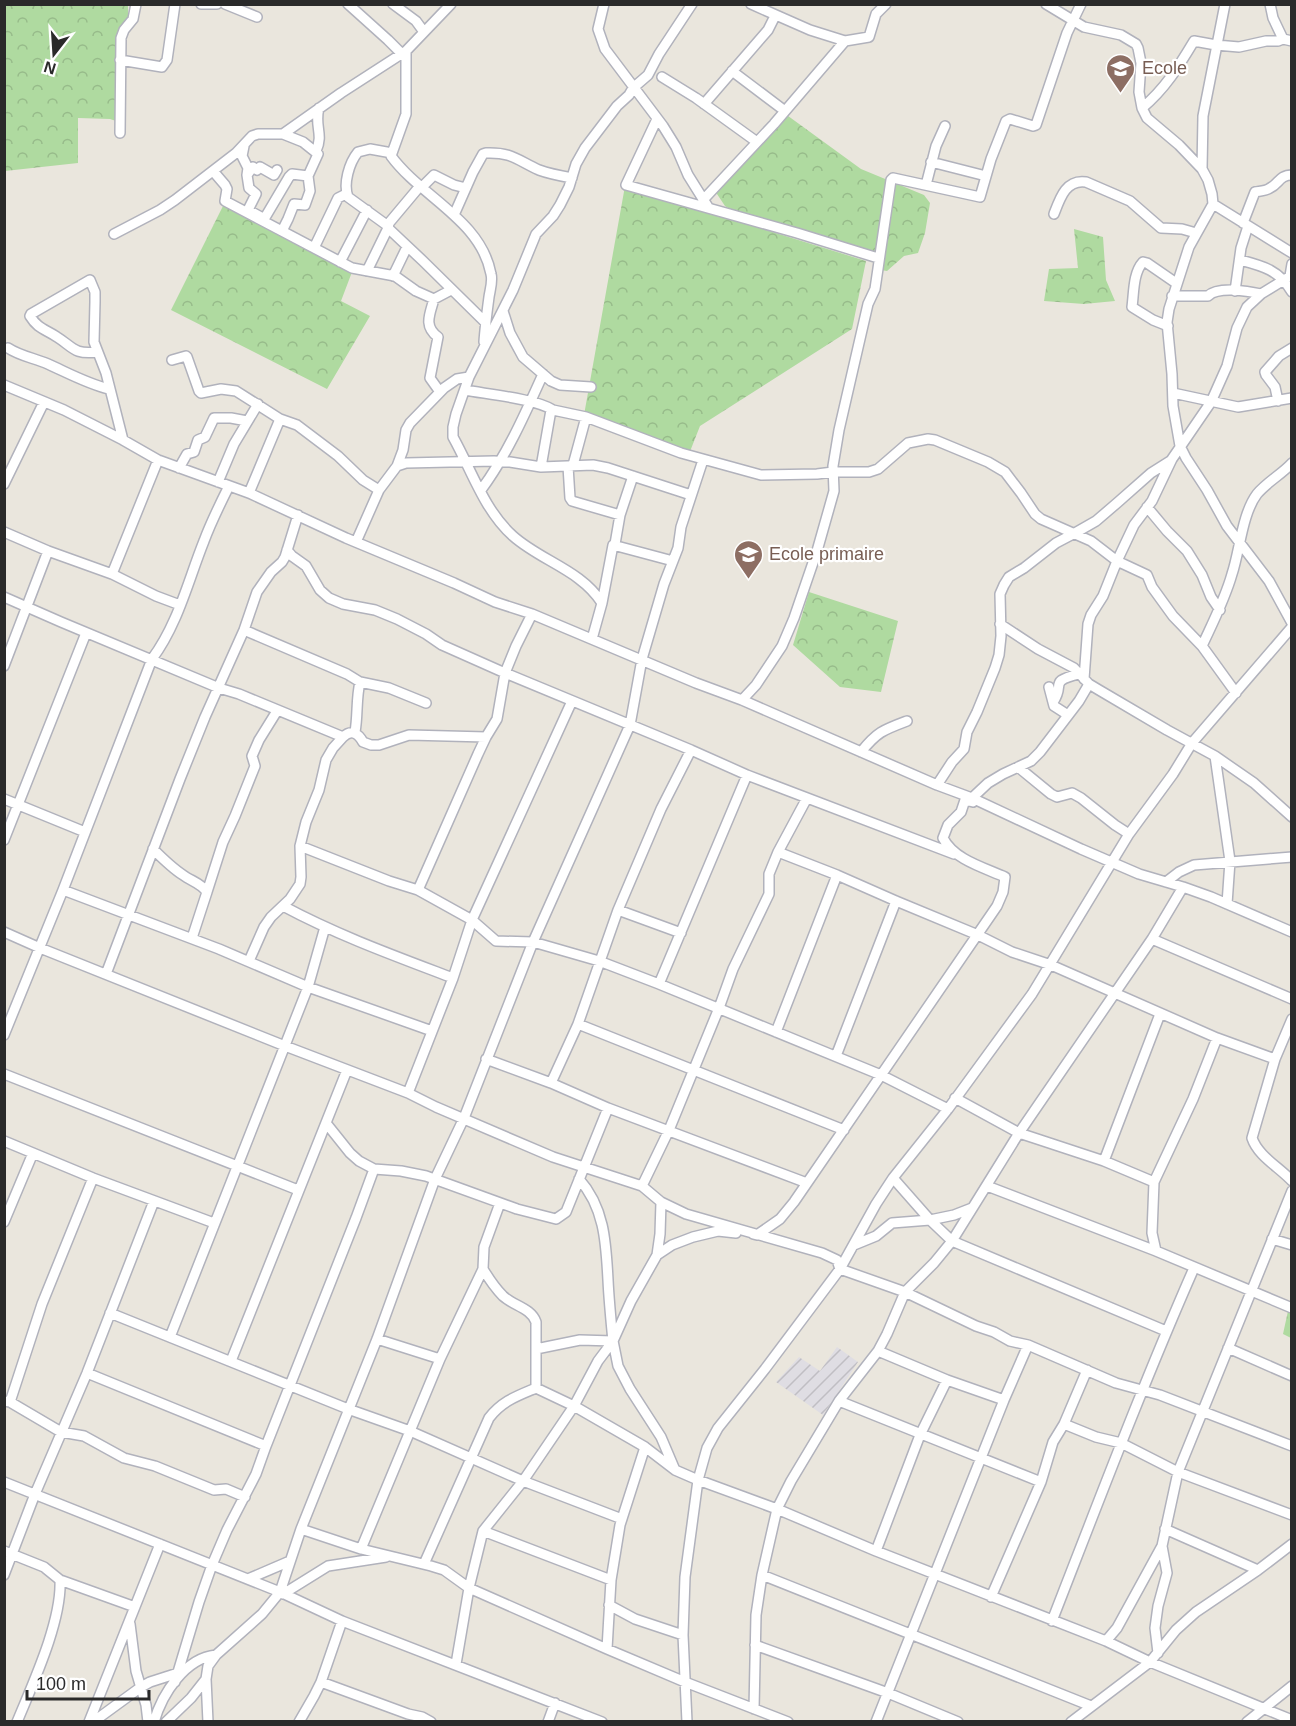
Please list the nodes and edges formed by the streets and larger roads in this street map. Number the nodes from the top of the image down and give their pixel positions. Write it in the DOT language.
graph roads {
  1 [pos="136,4"];
  2 [pos="175,4"];
  3 [pos="201,4"];
  4 [pos="217,4"];
  5 [pos="225,4"];
  6 [pos="348,4"];
  7 [pos="393,4"];
  8 [pos="451,4"];
  9 [pos="604,4"];
  10 [pos="692,4"];
  11 [pos="751,4"];
  12 [pos="870,4"];
  13 [pos="1046,4"];
  14 [pos="1081,4"];
  15 [pos="1225,4"];
  16 [pos="1270,4"];
  17 [pos="882,8"];
  18 [pos="775,16"];
  19 [pos="257,18"];
  20 [pos="1073,21"];
  21 [pos="424,32"];
  22 [pos="1287,40"];
  23 [pos="845,41"];
  24 [pos="1216,45"];
  25 [pos="404,53"];
  26 [pos="120,60"];
  27 [pos="732,71"];
  28 [pos="662,77"];
  29 [pos="633,88"];
  30 [pos="704,104"];
  31 [pos="319,108"];
  32 [pos="1142,108"];
  33 [pos="785,111"];
  34 [pos="657,119"];
  35 [pos="945,126"];
  36 [pos="120,133"];
  37 [pos="283,134"];
  38 [pos="758,142"];
  39 [pos="244,145"];
  40 [pos="316,151"];
  41 [pos="392,153"];
  42 [pos="931,162"];
  43 [pos="1202,169"];
  44 [pos="277,170"];
  45 [pos="213,171"];
  46 [pos="247,175"];
  47 [pos="1292,175"];
  48 [pos="308,176"];
  49 [pos="986,176"];
  50 [pos="572,178"];
  51 [pos="926,185"];
  52 [pos="421,187"];
  53 [pos="466,188"];
  54 [pos="346,194"];
  55 [pos="706,204"];
  56 [pos="1213,204"];
  57 [pos="367,210"];
  58 [pos="1054,214"];
  59 [pos="454,215"];
  60 [pos="263,221"];
  61 [pos="1245,225"];
  62 [pos="388,227"];
  63 [pos="282,231"];
  64 [pos="1196,233"];
  65 [pos="114,234"];
  66 [pos="407,247"];
  67 [pos="314,248"];
  68 [pos="1292,253"];
  69 [pos="878,258"];
  70 [pos="1240,260"];
  71 [pos="340,262"];
  72 [pos="1292,264"];
  73 [pos="367,271"];
  74 [pos="393,276"];
  75 [pos="1288,277"];
  76 [pos="1176,283"];
  77 [pos="451,290"];
  78 [pos="1235,291"];
  79 [pos="1292,292"];
  80 [pos="1262,294"];
  81 [pos="1172,296"];
  82 [pos="434,299"];
  83 [pos="503,311"];
  84 [pos="486,323"];
  85 [pos="1167,326"];
  86 [pos="484,347"];
  87 [pos="8,348"];
  88 [pos="1292,348"];
  89 [pos="97,352"];
  90 [pos="172,360"];
  91 [pos="543,374"];
  92 [pos="469,377"];
  93 [pos="4,385"];
  94 [pos="591,387"];
  95 [pos="109,389"];
  96 [pos="465,390"];
  97 [pos="440,392"];
  98 [pos="1173,393"];
  99 [pos="1292,398"];
  100 [pos="1278,401"];
  101 [pos="44,402"];
  102 [pos="530,402"];
  103 [pos="1211,402"];
  104 [pos="258,404"];
  105 [pos="551,410"];
  106 [pos="586,417"];
  107 [pos="280,419"];
  108 [pos="247,422"];
  109 [pos="123,440"];
  110 [pos="1180,446"];
  111 [pos="158,460"];
  112 [pos="703,460"];
  113 [pos="1171,461"];
  114 [pos="466,462"];
  115 [pos="501,462"];
  116 [pos="1292,463"];
  117 [pos="397,466"];
  118 [pos="571,466"];
  119 [pos="179,468"];
  120 [pos="541,468"];
  121 [pos="833,472"];
  122 [pos="633,476"];
  123 [pos="218,482"];
  124 [pos="4,484"];
  125 [pos="229,486"];
  126 [pos="378,490"];
  127 [pos="481,490"];
  128 [pos="249,493"];
  129 [pos="691,495"];
  130 [pos="1148,507"];
  131 [pos="298,515"];
  132 [pos="620,515"];
  133 [pos="4,532"];
  134 [pos="1075,533"];
  135 [pos="356,542"];
  136 [pos="1240,543"];
  137 [pos="615,544"];
  138 [pos="287,550"];
  139 [pos="48,551"];
  140 [pos="674,561"];
  141 [pos="1117,561"];
  142 [pos="112,574"];
  143 [pos="4,597"];
  144 [pos="602,603"];
  145 [pos="180,605"];
  146 [pos="26,606"];
  147 [pos="1220,610"];
  148 [pos="532,614"];
  149 [pos="1000,624"];
  150 [pos="1292,625"];
  151 [pos="244,630"];
  152 [pos="87,633"];
  153 [pos="592,639"];
  154 [pos="1202,646"];
  155 [pos="152,659"];
  156 [pos="642,659"];
  157 [pos="4,666"];
  158 [pos="505,673"];
  159 [pos="1084,679"];
  160 [pos="360,682"];
  161 [pos="1049,687"];
  162 [pos="219,688"];
  163 [pos="1236,693"];
  164 [pos="742,700"];
  165 [pos="572,701"];
  166 [pos="1053,702"];
  167 [pos="426,703"];
  168 [pos="277,711"];
  169 [pos="1068,716"];
  170 [pos="907,721"];
  171 [pos="630,725"];
  172 [pos="355,732"];
  173 [pos="343,736"];
  174 [pos="486,737"];
  175 [pos="1192,742"];
  176 [pos="691,750"];
  177 [pos="861,752"];
  178 [pos="1215,756"];
  179 [pos="1018,767"];
  180 [pos="747,775"];
  181 [pos="937,785"];
  182 [pos="807,798"];
  183 [pos="972,798"];
  184 [pos="4,799"];
  185 [pos="19,805"];
  186 [pos="987,806"];
  187 [pos="1292,817"];
  188 [pos="85,832"];
  189 [pos="1129,834"];
  190 [pos="4,840"];
  191 [pos="300,846"];
  192 [pos="153,849"];
  193 [pos="778,852"];
  194 [pos="962,857"];
  195 [pos="1292,857"];
  196 [pos="1230,861"];
  197 [pos="1112,862"];
  198 [pos="837,875"];
  199 [pos="1166,882"];
  200 [pos="1183,887"];
  201 [pos="63,890"];
  202 [pos="418,891"];
  203 [pos="207,892"];
  204 [pos="896,901"];
  205 [pos="1227,904"];
  206 [pos="283,906"];
  207 [pos="618,910"];
  208 [pos="127,915"];
  209 [pos="472,920"];
  210 [pos="325,927"];
  211 [pos="4,932"];
  212 [pos="1292,932"];
  213 [pos="681,933"];
  214 [pos="978,935"];
  215 [pos="192,938"];
  216 [pos="1152,939"];
  217 [pos="533,942"];
  218 [pos="40,948"];
  219 [pos="249,961"];
  220 [pos="599,961"];
  221 [pos="1051,965"];
  222 [pos="106,974"];
  223 [pos="453,978"];
  224 [pos="659,984"];
  225 [pos="308,987"];
  226 [pos="1115,994"];
  227 [pos="1292,999"];
  228 [pos="719,1008"];
  229 [pos="1160,1014"];
  230 [pos="1292,1019"];
  231 [pos="578,1024"];
  232 [pos="432,1032"];
  233 [pos="776,1032"];
  234 [pos="4,1035"];
  235 [pos="1217,1038"];
  236 [pos="285,1046"];
  237 [pos="836,1056"];
  238 [pos="486,1059"];
  239 [pos="1275,1059"];
  240 [pos="347,1070"];
  241 [pos="693,1070"];
  242 [pos="4,1074"];
  243 [pos="881,1075"];
  244 [pos="551,1083"];
  245 [pos="408,1093"];
  246 [pos="955,1098"];
  247 [pos="608,1108"];
  248 [pos="948,1109"];
  249 [pos="464,1118"];
  250 [pos="326,1123"];
  251 [pos="669,1130"];
  252 [pos="844,1130"];
  253 [pos="1019,1133"];
  254 [pos="4,1141"];
  255 [pos="33,1153"];
  256 [pos="1104,1161"];
  257 [pos="238,1166"];
  258 [pos="584,1167"];
  259 [pos="374,1169"];
  260 [pos="93,1178"];
  261 [pos="893,1178"];
  262 [pos="435,1179"];
  263 [pos="579,1179"];
  264 [pos="1292,1181"];
  265 [pos="1154,1182"];
  266 [pos="807,1183"];
  267 [pos="642,1186"];
  268 [pos="987,1186"];
  269 [pos="298,1190"];
  270 [pos="1292,1191"];
  271 [pos="154,1201"];
  272 [pos="661,1202"];
  273 [pos="500,1203"];
  274 [pos="972,1208"];
  275 [pos="930,1220"];
  276 [pos="4,1222"];
  277 [pos="214,1223"];
  278 [pos="757,1235"];
  279 [pos="1272,1239"];
  280 [pos="952,1241"];
  281 [pos="854,1245"];
  282 [pos="1292,1245"];
  283 [pos="1156,1251"];
  284 [pos="657,1255"];
  285 [pos="1194,1268"];
  286 [pos="483,1269"];
  287 [pos="840,1269"];
  288 [pos="1252,1291"];
  289 [pos="905,1292"];
  290 [pos="1292,1308"];
  291 [pos="110,1313"];
  292 [pos="1166,1331"];
  293 [pos="170,1337"];
  294 [pos="377,1339"];
  295 [pos="613,1341"];
  296 [pos="1028,1345"];
  297 [pos="1228,1348"];
  298 [pos="536,1349"];
  299 [pos="878,1351"];
  300 [pos="440,1359"];
  301 [pos="231,1361"];
  302 [pos="1087,1370"];
  303 [pos="87,1373"];
  304 [pos="1292,1376"];
  305 [pos="947,1380"];
  306 [pos="290,1385"];
  307 [pos="536,1388"];
  308 [pos="1143,1391"];
  309 [pos="1004,1400"];
  310 [pos="7,1401"];
  311 [pos="839,1401"];
  312 [pos="574,1406"];
  313 [pos="348,1409"];
  314 [pos="1202,1411"];
  315 [pos="1064,1424"];
  316 [pos="410,1431"];
  317 [pos="61,1432"];
  318 [pos="920,1435"];
  319 [pos="1121,1443"];
  320 [pos="266,1446"];
  321 [pos="1292,1446"];
  322 [pos="645,1447"];
  323 [pos="471,1458"];
  324 [pos="981,1458"];
  325 [pos="675,1470"];
  326 [pos="1178,1472"];
  327 [pos="698,1480"];
  328 [pos="523,1481"];
  329 [pos="4,1482"];
  330 [pos="1041,1482"];
  331 [pos="35,1494"];
  332 [pos="245,1497"];
  333 [pos="777,1509"];
  334 [pos="1292,1515"];
  335 [pos="622,1519"];
  336 [pos="300,1529"];
  337 [pos="1165,1529"];
  338 [pos="483,1531"];
  339 [pos="160,1544"];
  340 [pos="1292,1544"];
  341 [pos="1162,1546"];
  342 [pos="361,1549"];
  343 [pos="876,1551"];
  344 [pos="9,1553"];
  345 [pos="391,1556"];
  346 [pos="290,1561"];
  347 [pos="424,1564"];
  348 [pos="212,1565"];
  349 [pos="1258,1570"];
  350 [pos="935,1574"];
  351 [pos="4,1575"];
  352 [pos="762,1575"];
  353 [pos="60,1580"];
  354 [pos="248,1580"];
  355 [pos="611,1580"];
  356 [pos="469,1588"];
  357 [pos="281,1593"];
  358 [pos="991,1597"];
  359 [pos="609,1605"];
  360 [pos="135,1607"];
  361 [pos="130,1621"];
  362 [pos="342,1621"];
  363 [pos="1052,1621"];
  364 [pos="683,1635"];
  365 [pos="911,1635"];
  366 [pos="1106,1641"];
  367 [pos="755,1645"];
  368 [pos="607,1649"];
  369 [pos="1158,1653"];
  370 [pos="216,1655"];
  371 [pos="1150,1662"];
  372 [pos="456,1664"];
  373 [pos="176,1678"];
  374 [pos="206,1679"];
  375 [pos="321,1682"];
  376 [pos="685,1682"];
  377 [pos="1292,1686"];
  378 [pos="141,1687"];
  379 [pos="888,1693"];
  380 [pos="555,1702"];
  381 [pos="1091,1706"];
  382 [pos="754,1708"];
  383 [pos="1264,1708"];
  384 [pos="772,1718"];
  385 [pos="1292,1719"];
  386 [pos="17,1722"];
  387 [pos="91,1722"];
  388 [pos="148,1722"];
  389 [pos="154,1722"];
  390 [pos="166,1722"];
  391 [pos="208,1722"];
  392 [pos="299,1722"];
  393 [pos="430,1722"];
  394 [pos="548,1722"];
  395 [pos="603,1722"];
  396 [pos="687,1722"];
  397 [pos="788,1722"];
  398 [pos="876,1722"];
  399 [pos="958,1722"];
  400 [pos="1071,1722"];
  401 [pos="1247,1722"];
  1 -- 26 [label="street"];
  2 -- 26 [label="street"];
  3 -- 4 [label="street"];
  5 -- 19 [label="street"];
  6 -- 25 [label="street"];
  7 -- 21 [label="street"];
  8 -- 21 [label="street"];
  9 -- 29 [label="street"];
  10 -- 29 [label="street"];
  11 -- 18 [label="street"];
  12 -- 17 [label="street"];
  13 -- 20 [label="street"];
  14 -- 20 [label="street"];
  15 -- 24 [label="street"];
  16 -- 22 [label="street"];
  17 -- 23 [label="street"];
  18 -- 23 [label="street"];
  18 -- 27 [label="street"];
  20 -- 32 [label="street"];
  20 -- 49 [label="street"];
  21 -- 25 [label="street"];
  22 -- 24 [label="street"];
  23 -- 33 [label="street"];
  24 -- 32 [label="street"];
  24 -- 43 [label="street"];
  25 -- 31 [label="street"];
  25 -- 41 [label="street"];
  26 -- 36 [label="street"];
  27 -- 30 [label="street"];
  27 -- 33 [label="street"];
  28 -- 30 [label="street"];
  29 -- 34 [label="street"];
  29 -- 50 [label="street"];
  30 -- 38 [label="street"];
  31 -- 37 [label="street"];
  31 -- 40 [label="street"];
  32 -- 43 [label="street"];
  33 -- 38 [label="street"];
  34 -- 55 [label="street"];
  34 -- 55 [label="street"];
  35 -- 42 [label="street"];
  37 -- 39 [label="street"];
  37 -- 40 [label="street"];
  38 -- 55 [label="street"];
  39 -- 45 [label="street"];
  39 -- 46 [label="street"];
  40 -- 48 [label="street"];
  41 -- 52 [label="street"];
  41 -- 54 [label="street"];
  42 -- 49 [label="street"];
  42 -- 51 [label="street"];
  43 -- 56 [label="street"];
  44 -- 46 [label="street"];
  45 -- 60 [label="street"];
  45 -- 65 [label="street"];
  46 -- 60 [label="street"];
  47 -- 61 [label="street"];
  48 -- 60 [label="street"];
  48 -- 63 [label="street"];
  49 -- 51 [label="street"];
  50 -- 53 [label="street"];
  50 -- 83 [label="street"];
  51 -- 69 [label="street"];
  52 -- 53 [label="street"];
  52 -- 59 [label="street"];
  52 -- 62 [label="street"];
  53 -- 59 [label="street"];
  54 -- 57 [label="street"];
  54 -- 67 [label="street"];
  55 -- 69 [label="street"];
  56 -- 61 [label="street"];
  56 -- 64 [label="street"];
  57 -- 62 [label="street"];
  57 -- 71 [label="street"];
  58 -- 64 [label="street"];
  59 -- 84 [label="street"];
  60 -- 63 [label="street"];
  61 -- 68 [label="street"];
  61 -- 70 [label="street"];
  62 -- 66 [label="street"];
  62 -- 73 [label="street"];
  63 -- 67 [label="street"];
  64 -- 76 [label="street"];
  66 -- 74 [label="street"];
  66 -- 77 [label="street"];
  67 -- 71 [label="street"];
  69 -- 121 [label="street"];
  70 -- 75 [label="street"];
  70 -- 78 [label="street"];
  71 -- 73 [label="street"];
  72 -- 75 [label="street"];
  73 -- 74 [label="street"];
  74 -- 82 [label="street"];
  75 -- 79 [label="street"];
  75 -- 80 [label="street"];
  76 -- 81 [label="street"];
  76 -- 85 [label="street"];
  77 -- 82 [label="street"];
  77 -- 84 [label="street"];
  78 -- 80 [label="street"];
  78 -- 81 [label="street"];
  80 -- 103 [label="street"];
  81 -- 85 [label="street"];
  82 -- 97 [label="street"];
  83 -- 86 [label="street"];
  83 -- 91 [label="street"];
  84 -- 86 [label="street"];
  85 -- 98 [label="street"];
  86 -- 92 [label="street"];
  87 -- 95 [label="street"];
  88 -- 100 [label="street"];
  89 -- 89 [label="street"];
  89 -- 95 [label="street"];
  90 -- 104 [label="street"];
  91 -- 94 [label="street"];
  91 -- 102 [label="street"];
  92 -- 96 [label="street"];
  92 -- 97 [label="street"];
  93 -- 101 [label="street"];
  95 -- 109 [label="street"];
  96 -- 102 [label="street"];
  96 -- 114 [label="street"];
  97 -- 117 [label="street"];
  98 -- 103 [label="street"];
  98 -- 110 [label="street"];
  99 -- 100 [label="street"];
  100 -- 103 [label="street"];
  101 -- 109 [label="street"];
  101 -- 124 [label="street"];
  102 -- 105 [label="street"];
  102 -- 115 [label="street"];
  103 -- 110 [label="street"];
  104 -- 107 [label="street"];
  104 -- 108 [label="street"];
  105 -- 106 [label="street"];
  105 -- 120 [label="street"];
  106 -- 112 [label="street"];
  106 -- 118 [label="street"];
  107 -- 126 [label="street"];
  107 -- 128 [label="street"];
  108 -- 119 [label="street"];
  108 -- 123 [label="street"];
  109 -- 111 [label="street"];
  110 -- 113 [label="street"];
  110 -- 136 [label="street"];
  111 -- 119 [label="street"];
  111 -- 142 [label="street"];
  112 -- 121 [label="street"];
  112 -- 129 [label="street"];
  113 -- 130 [label="street"];
  113 -- 134 [label="street"];
  114 -- 115 [label="street"];
  114 -- 117 [label="street"];
  114 -- 127 [label="street"];
  115 -- 120 [label="street"];
  115 -- 127 [label="street"];
  116 -- 136 [label="street"];
  117 -- 126 [label="street"];
  118 -- 120 [label="street"];
  118 -- 122 [label="street"];
  118 -- 132 [label="street"];
  119 -- 123 [label="street"];
  121 -- 134 [label="street"];
  121 -- 164 [label="street"];
  122 -- 129 [label="street"];
  122 -- 132 [label="street"];
  123 -- 125 [label="street"];
  125 -- 128 [label="street"];
  125 -- 145 [label="street"];
  126 -- 135 [label="street"];
  127 -- 144 [label="street"];
  128 -- 131 [label="street"];
  129 -- 140 [label="street"];
  130 -- 141 [label="street"];
  130 -- 147 [label="street"];
  131 -- 135 [label="street"];
  131 -- 138 [label="street"];
  132 -- 137 [label="street"];
  133 -- 139 [label="street"];
  134 -- 141 [label="street"];
  134 -- 149 [label="street"];
  135 -- 148 [label="street"];
  136 -- 147 [label="street"];
  136 -- 150 [label="street"];
  137 -- 140 [label="street"];
  137 -- 144 [label="street"];
  138 -- 151 [label="street"];
  138 -- 158 [label="street"];
  139 -- 142 [label="street"];
  139 -- 146 [label="street"];
  140 -- 156 [label="street"];
  141 -- 154 [label="street"];
  141 -- 159 [label="street"];
  142 -- 145 [label="street"];
  143 -- 146 [label="street"];
  144 -- 153 [label="street"];
  145 -- 155 [label="street"];
  146 -- 152 [label="street"];
  146 -- 157 [label="street"];
  147 -- 154 [label="street"];
  148 -- 153 [label="street"];
  148 -- 158 [label="street"];
  149 -- 159 [label="street"];
  149 -- 181 [label="street"];
  150 -- 163 [label="street"];
  151 -- 160 [label="street"];
  151 -- 162 [label="street"];
  152 -- 155 [label="street"];
  152 -- 185 [label="street"];
  153 -- 156 [label="street"];
  154 -- 163 [label="street"];
  155 -- 162 [label="street"];
  155 -- 188 [label="street"];
  156 -- 164 [label="street"];
  156 -- 171 [label="street"];
  158 -- 165 [label="street"];
  158 -- 174 [label="street"];
  159 -- 166 [label="street"];
  159 -- 169 [label="street"];
  159 -- 175 [label="street"];
  160 -- 167 [label="street"];
  160 -- 172 [label="street"];
  161 -- 166 [label="street"];
  162 -- 168 [label="street"];
  162 -- 192 [label="street"];
  163 -- 175 [label="street"];
  164 -- 177 [label="street"];
  165 -- 171 [label="street"];
  165 -- 209 [label="street"];
  166 -- 169 [label="street"];
  168 -- 173 [label="street"];
  168 -- 203 [label="street"];
  169 -- 179 [label="street"];
  170 -- 177 [label="street"];
  171 -- 176 [label="street"];
  171 -- 217 [label="street"];
  172 -- 173 [label="street"];
  172 -- 174 [label="street"];
  173 -- 191 [label="street"];
  174 -- 202 [label="street"];
  175 -- 178 [label="street"];
  175 -- 189 [label="street"];
  176 -- 180 [label="street"];
  176 -- 207 [label="street"];
  177 -- 181 [label="street"];
  178 -- 187 [label="street"];
  178 -- 196 [label="street"];
  179 -- 183 [label="street"];
  179 -- 189 [label="street"];
  180 -- 182 [label="street"];
  180 -- 213 [label="street"];
  181 -- 183 [label="street"];
  182 -- 193 [label="street"];
  182 -- 194 [label="street"];
  183 -- 186 [label="street"];
  184 -- 185 [label="street"];
  185 -- 188 [label="street"];
  185 -- 190 [label="street"];
  186 -- 194 [label="street"];
  186 -- 197 [label="street"];
  188 -- 201 [label="street"];
  189 -- 197 [label="street"];
  191 -- 202 [label="street"];
  191 -- 206 [label="street"];
  192 -- 203 [label="street"];
  192 -- 208 [label="street"];
  193 -- 198 [label="street"];
  193 -- 228 [label="street"];
  194 -- 214 [label="street"];
  195 -- 196 [label="street"];
  196 -- 199 [label="street"];
  196 -- 205 [label="street"];
  197 -- 199 [label="street"];
  197 -- 221 [label="street"];
  198 -- 204 [label="street"];
  198 -- 233 [label="street"];
  199 -- 200 [label="street"];
  200 -- 205 [label="street"];
  200 -- 216 [label="street"];
  201 -- 208 [label="street"];
  201 -- 218 [label="street"];
  202 -- 209 [label="street"];
  203 -- 215 [label="street"];
  204 -- 214 [label="street"];
  204 -- 237 [label="street"];
  205 -- 212 [label="street"];
  206 -- 210 [label="street"];
  206 -- 219 [label="street"];
  207 -- 213 [label="street"];
  207 -- 220 [label="street"];
  208 -- 215 [label="street"];
  208 -- 222 [label="street"];
  209 -- 217 [label="street"];
  209 -- 223 [label="street"];
  210 -- 223 [label="street"];
  210 -- 225 [label="street"];
  211 -- 218 [label="street"];
  213 -- 224 [label="street"];
  214 -- 221 [label="street"];
  214 -- 243 [label="street"];
  215 -- 219 [label="street"];
  216 -- 226 [label="street"];
  216 -- 227 [label="street"];
  217 -- 220 [label="street"];
  217 -- 238 [label="street"];
  218 -- 222 [label="street"];
  218 -- 234 [label="street"];
  219 -- 225 [label="street"];
  220 -- 224 [label="street"];
  220 -- 231 [label="street"];
  221 -- 226 [label="street"];
  221 -- 246 [label="street"];
  222 -- 236 [label="street"];
  223 -- 232 [label="street"];
  224 -- 228 [label="street"];
  225 -- 232 [label="street"];
  225 -- 236 [label="street"];
  226 -- 229 [label="street"];
  226 -- 253 [label="street"];
  228 -- 233 [label="street"];
  228 -- 241 [label="street"];
  229 -- 235 [label="street"];
  229 -- 256 [label="street"];
  230 -- 239 [label="street"];
  231 -- 241 [label="street"];
  231 -- 244 [label="street"];
  232 -- 245 [label="street"];
  233 -- 237 [label="street"];
  235 -- 239 [label="street"];
  235 -- 265 [label="street"];
  236 -- 240 [label="street"];
  236 -- 257 [label="street"];
  237 -- 243 [label="street"];
  238 -- 244 [label="street"];
  238 -- 249 [label="street"];
  239 -- 264 [label="street"];
  240 -- 245 [label="street"];
  240 -- 250 [label="street"];
  241 -- 251 [label="street"];
  241 -- 252 [label="street"];
  242 -- 257 [label="street"];
  243 -- 248 [label="street"];
  243 -- 252 [label="street"];
  244 -- 247 [label="street"];
  245 -- 249 [label="street"];
  246 -- 248 [label="street"];
  246 -- 253 [label="street"];
  247 -- 251 [label="street"];
  247 -- 258 [label="street"];
  248 -- 261 [label="street"];
  249 -- 258 [label="street"];
  249 -- 262 [label="street"];
  250 -- 259 [label="street"];
  250 -- 269 [label="street"];
  251 -- 266 [label="street"];
  251 -- 267 [label="street"];
  252 -- 266 [label="street"];
  253 -- 256 [label="street"];
  253 -- 268 [label="street"];
  254 -- 255 [label="street"];
  255 -- 260 [label="street"];
  255 -- 276 [label="street"];
  256 -- 265 [label="street"];
  257 -- 269 [label="street"];
  257 -- 277 [label="street"];
  258 -- 263 [label="street"];
  258 -- 267 [label="street"];
  259 -- 262 [label="street"];
  259 -- 306 [label="street"];
  260 -- 271 [label="street"];
  260 -- 310 [label="street"];
  261 -- 275 [label="street"];
  261 -- 281 [label="street"];
  262 -- 273 [label="street"];
  262 -- 294 [label="street"];
  263 -- 273 [label="street"];
  263 -- 295 [label="street"];
  265 -- 283 [label="street"];
  266 -- 278 [label="street"];
  267 -- 272 [label="street"];
  268 -- 274 [label="street"];
  268 -- 283 [label="street"];
  269 -- 301 [label="street"];
  270 -- 279 [label="street"];
  271 -- 277 [label="street"];
  271 -- 291 [label="street"];
  272 -- 278 [label="street"];
  272 -- 284 [label="street"];
  273 -- 286 [label="street"];
  274 -- 275 [label="street"];
  274 -- 280 [label="street"];
  275 -- 280 [label="street"];
  275 -- 281 [label="street"];
  277 -- 293 [label="street"];
  278 -- 284 [label="street"];
  278 -- 287 [label="street"];
  279 -- 282 [label="street"];
  279 -- 288 [label="street"];
  280 -- 289 [label="street"];
  280 -- 292 [label="street"];
  281 -- 287 [label="street"];
  283 -- 285 [label="street"];
  284 -- 295 [label="street"];
  285 -- 288 [label="street"];
  285 -- 292 [label="street"];
  286 -- 298 [label="street"];
  286 -- 300 [label="street"];
  287 -- 289 [label="street"];
  287 -- 327 [label="street"];
  288 -- 290 [label="street"];
  288 -- 297 [label="street"];
  289 -- 296 [label="street"];
  289 -- 299 [label="street"];
  291 -- 293 [label="street"];
  291 -- 303 [label="street"];
  292 -- 308 [label="street"];
  293 -- 301 [label="street"];
  294 -- 300 [label="street"];
  294 -- 313 [label="street"];
  295 -- 298 [label="street"];
  295 -- 312 [label="street"];
  295 -- 325 [label="street"];
  296 -- 302 [label="street"];
  296 -- 309 [label="street"];
  297 -- 304 [label="street"];
  297 -- 314 [label="street"];
  298 -- 307 [label="street"];
  299 -- 305 [label="street"];
  299 -- 311 [label="street"];
  300 -- 316 [label="street"];
  301 -- 306 [label="street"];
  302 -- 308 [label="street"];
  302 -- 315 [label="street"];
  303 -- 317 [label="street"];
  303 -- 320 [label="street"];
  305 -- 309 [label="street"];
  305 -- 318 [label="street"];
  306 -- 313 [label="street"];
  306 -- 320 [label="street"];
  307 -- 312 [label="street"];
  307 -- 323 [label="street"];
  308 -- 314 [label="street"];
  308 -- 319 [label="street"];
  309 -- 324 [label="street"];
  310 -- 317 [label="street"];
  311 -- 318 [label="street"];
  311 -- 333 [label="street"];
  312 -- 322 [label="street"];
  312 -- 328 [label="street"];
  313 -- 316 [label="street"];
  313 -- 336 [label="street"];
  314 -- 321 [label="street"];
  314 -- 326 [label="street"];
  315 -- 319 [label="street"];
  315 -- 330 [label="street"];
  316 -- 323 [label="street"];
  316 -- 342 [label="street"];
  317 -- 331 [label="street"];
  317 -- 332 [label="street"];
  318 -- 324 [label="street"];
  318 -- 343 [label="street"];
  319 -- 326 [label="street"];
  319 -- 363 [label="street"];
  320 -- 332 [label="street"];
  322 -- 325 [label="street"];
  322 -- 335 [label="street"];
  323 -- 328 [label="street"];
  323 -- 347 [label="street"];
  324 -- 330 [label="street"];
  324 -- 350 [label="street"];
  325 -- 327 [label="street"];
  326 -- 334 [label="street"];
  326 -- 337 [label="street"];
  327 -- 333 [label="street"];
  327 -- 364 [label="street"];
  328 -- 335 [label="street"];
  328 -- 338 [label="street"];
  329 -- 331 [label="street"];
  330 -- 358 [label="street"];
  331 -- 339 [label="street"];
  331 -- 344 [label="street"];
  332 -- 348 [label="street"];
  333 -- 343 [label="street"];
  333 -- 352 [label="street"];
  335 -- 355 [label="street"];
  336 -- 342 [label="street"];
  336 -- 346 [label="street"];
  337 -- 341 [label="street"];
  337 -- 349 [label="street"];
  338 -- 355 [label="street"];
  338 -- 356 [label="street"];
  339 -- 348 [label="street"];
  339 -- 360 [label="street"];
  340 -- 349 [label="street"];
  341 -- 366 [label="street"];
  341 -- 369 [label="street"];
  342 -- 345 [label="street"];
  343 -- 350 [label="street"];
  344 -- 351 [label="street"];
  344 -- 353 [label="street"];
  345 -- 347 [label="street"];
  345 -- 357 [label="street"];
  346 -- 354 [label="street"];
  346 -- 357 [label="street"];
  347 -- 356 [label="street"];
  348 -- 354 [label="street"];
  348 -- 373 [label="street"];
  349 -- 369 [label="street"];
  350 -- 358 [label="street"];
  350 -- 365 [label="street"];
  352 -- 365 [label="street"];
  352 -- 367 [label="street"];
  353 -- 360 [label="street"];
  353 -- 386 [label="street"];
  354 -- 357 [label="street"];
  355 -- 359 [label="street"];
  356 -- 368 [label="street"];
  356 -- 372 [label="street"];
  357 -- 362 [label="street"];
  357 -- 370 [label="street"];
  358 -- 363 [label="street"];
  359 -- 364 [label="street"];
  359 -- 368 [label="street"];
  360 -- 361 [label="street"];
  361 -- 378 [label="street"];
  361 -- 387 [label="street"];
  362 -- 372 [label="street"];
  362 -- 375 [label="street"];
  363 -- 366 [label="street"];
  364 -- 376 [label="street"];
  365 -- 379 [label="street"];
  365 -- 381 [label="street"];
  366 -- 371 [label="street"];
  367 -- 379 [label="street"];
  367 -- 382 [label="street"];
  368 -- 376 [label="street"];
  369 -- 371 [label="street"];
  370 -- 373 [label="street"];
  370 -- 374 [label="street"];
  371 -- 381 [label="street"];
  371 -- 383 [label="street"];
  372 -- 380 [label="street"];
  373 -- 378 [label="street"];
  373 -- 389 [label="street"];
  374 -- 390 [label="street"];
  374 -- 391 [label="street"];
  375 -- 392 [label="street"];
  375 -- 393 [label="street"];
  376 -- 382 [label="street"];
  376 -- 396 [label="street"];
  377 -- 383 [label="street"];
  378 -- 387 [label="street"];
  378 -- 388 [label="street"];
  379 -- 398 [label="street"];
  379 -- 399 [label="street"];
  380 -- 394 [label="street"];
  380 -- 395 [label="street"];
  381 -- 400 [label="street"];
  382 -- 384 [label="street"];
  383 -- 385 [label="street"];
  383 -- 401 [label="street"];
  384 -- 397 [label="street"];
}
